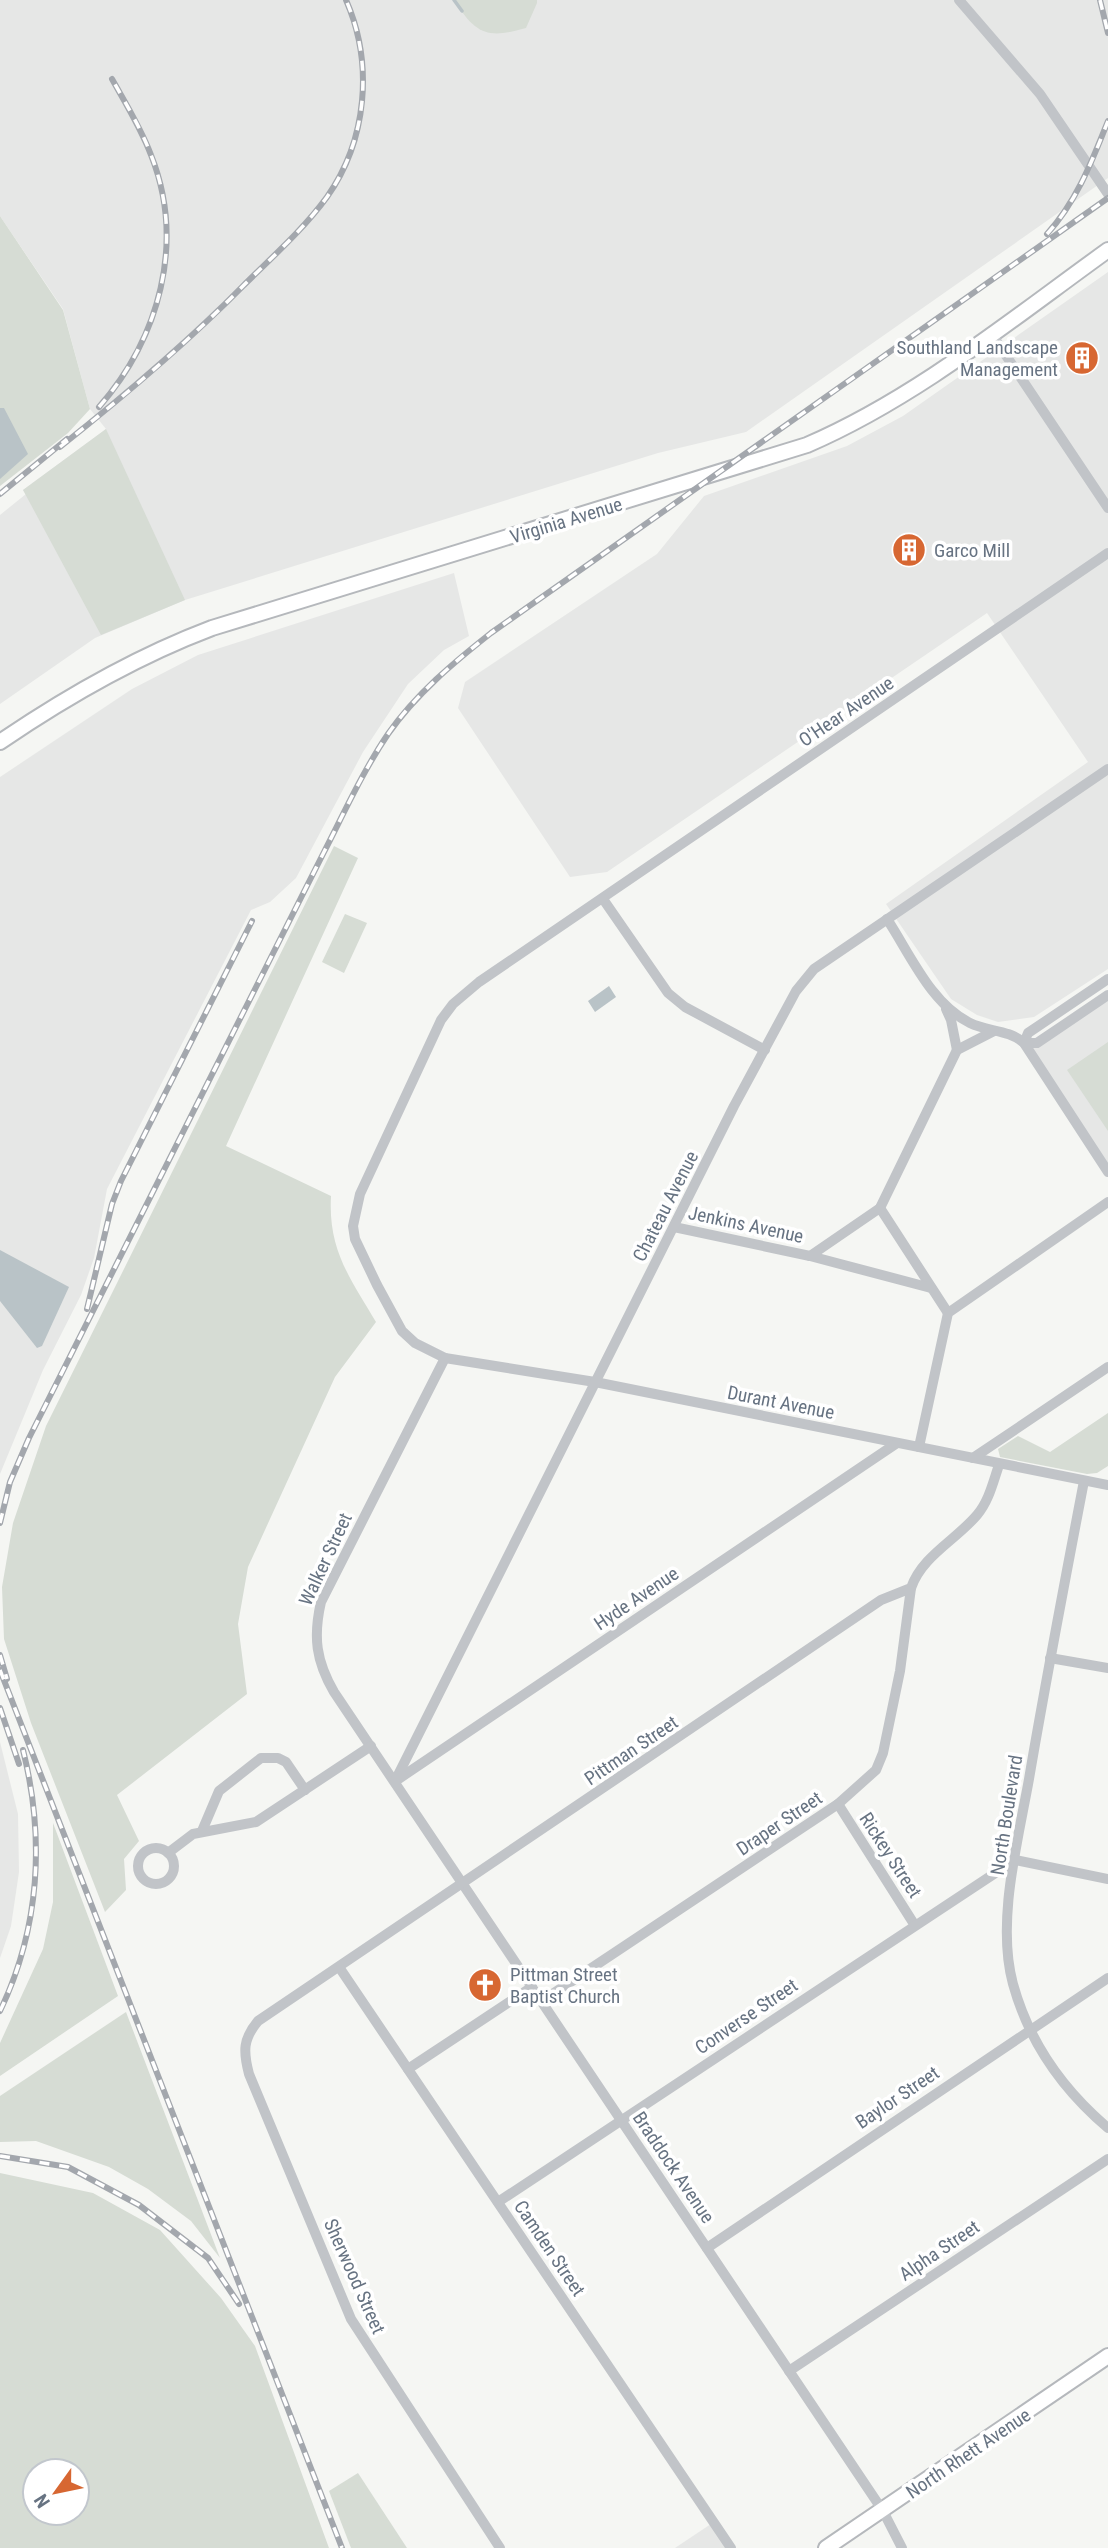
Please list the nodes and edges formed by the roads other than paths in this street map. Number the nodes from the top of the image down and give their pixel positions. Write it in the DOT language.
graph roads {
  1 [pos="959,0"];
  2 [pos="1108,194"];
  3 [pos="1108,250"];
  4 [pos="991,333"];
  5 [pos="1108,508"];
  6 [pos="1108,554"];
  7 [pos="0,741"];
  8 [pos="1108,769"];
  9 [pos="603,899"];
  10 [pos="887,919"];
  11 [pos="1108,979"];
  12 [pos="1108,995"];
  13 [pos="946,1009"];
  14 [pos="993,1031"];
  15 [pos="1024,1043"];
  16 [pos="765,1050"];
  17 [pos="957,1050"];
  18 [pos="1108,1172"];
  19 [pos="1108,1202"];
  20 [pos="880,1208"];
  21 [pos="674,1227"];
  22 [pos="810,1256"];
  23 [pos="931,1288"];
  24 [pos="947,1313"];
  25 [pos="445,1358"];
  26 [pos="1108,1367"];
  27 [pos="595,1382"];
  28 [pos="897,1443"];
  29 [pos="919,1447"];
  30 [pos="972,1458"];
  31 [pos="999,1465"];
  32 [pos="1108,1474"];
  33 [pos="1090,1482"];
  34 [pos="1108,1485"];
  35 [pos="911,1588"];
  36 [pos="1049,1658"];
  37 [pos="1108,1668"];
  38 [pos="371,1746"];
  39 [pos="395,1781"];
  40 [pos="305,1790"];
  41 [pos="838,1804"];
  42 [pos="412,1809"];
  43 [pos="202,1831"];
  44 [pos="168,1853"];
  45 [pos="1014,1860"];
  46 [pos="1108,1880"];
  47 [pos="463,1883"];
  48 [pos="914,1924"];
  49 [pos="339,1967"];
  50 [pos="1108,1978"];
  51 [pos="532,1987"];
  52 [pos="542,2001"];
  53 [pos="1029,2029"];
  54 [pos="246,2035"];
  55 [pos="408,2069"];
  56 [pos="623,2121"];
  57 [pos="1108,2128"];
  58 [pos="1108,2159"];
  59 [pos="498,2202"];
  60 [pos="707,2248"];
  61 [pos="1108,2356"];
  62 [pos="789,2371"];
  63 [pos="883,2511"];
  64 [pos="500,2548"];
  65 [pos="731,2548"];
  66 [pos="826,2548"];
  67 [pos="902,2548"];
  1 -- 2 [label="street"];
  3 -- 4 [label="main road, Virginia Avenue"];
  4 -- 5 [label="street"];
  4 -- 7 [label="main road, Virginia Avenue"];
  6 -- 9 [label="street, O'Hear Avenue"];
  8 -- 10 [label="street, Chateau Avenue"];
  9 -- 16 [label="street"];
  9 -- 25 [label="street, O'Hear Avenue"];
  10 -- 13 [label="street"];
  10 -- 16 [label="street, Chateau Avenue"];
  11 -- 15 [label="street"];
  12 -- 15 [label="street"];
  13 -- 14 [label="street"];
  13 -- 17 [label="street"];
  14 -- 15 [label="street"];
  14 -- 17 [label="street"];
  15 -- 18 [label="street"];
  16 -- 21 [label="street, Chateau Avenue"];
  17 -- 20 [label="street, Jenkins Avenue"];
  19 -- 24 [label="street"];
  20 -- 22 [label="street, Jenkins Avenue"];
  20 -- 23 [label="street"];
  21 -- 22 [label="street, Jenkins Avenue"];
  21 -- 27 [label="street, Chateau Avenue"];
  22 -- 23 [label="street"];
  23 -- 24 [label="street"];
  24 -- 29 [label="street"];
  25 -- 27 [label="street, Durant Avenue"];
  25 -- 38 [label="street, Walker Street"];
  26 -- 30 [label="street"];
  27 -- 28 [label="street, Durant Avenue"];
  27 -- 39 [label="street, Chateau Avenue"];
  28 -- 29 [label="street, Durant Avenue"];
  28 -- 39 [label="street, Hyde Avenue"];
  29 -- 30 [label="street, Durant Avenue"];
  30 -- 31 [label="street, Durant Avenue"];
  31 -- 33 [label="street, Durant Avenue"];
  31 -- 35 [label="street"];
  32 -- 33 [label="street"];
  33 -- 34 [label="street, Durant Avenue"];
  33 -- 36 [label="street, North Boulevard"];
  35 -- 41 [label="street, Draper Street"];
  35 -- 47 [label="street, Pittman Street"];
  36 -- 37 [label="street"];
  36 -- 45 [label="street, North Boulevard"];
  38 -- 39 [label="street, Walker Street"];
  38 -- 40 [label="street"];
  39 -- 42 [label="street, Walker Street"];
  40 -- 43 [label="street"];
  40 -- 43 [label="street"];
  41 -- 48 [label="street, Rickey Street"];
  41 -- 52 [label="street, Draper Street"];
  42 -- 47 [label="street, Braddock Avenue"];
  43 -- 44 [label="street"];
  45 -- 46 [label="street"];
  45 -- 48 [label="street, Converse Street"];
  45 -- 53 [label="street, North Boulevard"];
  47 -- 49 [label="street, Pittman Street"];
  47 -- 51 [label="street, Braddock Avenue"];
  48 -- 56 [label="street, Converse Street"];
  49 -- 54 [label="street, Pittman Street"];
  49 -- 55 [label="street, Camden Street"];
  50 -- 53 [label="street, Baylor Street"];
  51 -- 52 [label="street, Braddock Avenue"];
  51 -- 55 [label="street"];
  52 -- 56 [label="street, Braddock Avenue"];
  53 -- 57 [label="street, North Boulevard"];
  53 -- 60 [label="street, Baylor Street"];
  54 -- 64 [label="street, Sherwood Street"];
  55 -- 59 [label="street, Camden Street"];
  56 -- 59 [label="street, Converse Street"];
  56 -- 60 [label="street, Braddock Avenue"];
  58 -- 62 [label="street, Alpha Street"];
  59 -- 65 [label="street, Camden Street"];
  60 -- 62 [label="street, Braddock Avenue"];
  61 -- 63 [label="main road, North Rhett Avenue"];
  62 -- 63 [label="street, Braddock Avenue"];
  63 -- 66 [label="main road, North Rhett Avenue"];
  63 -- 67 [label="street, Braddock Avenue"];
}
